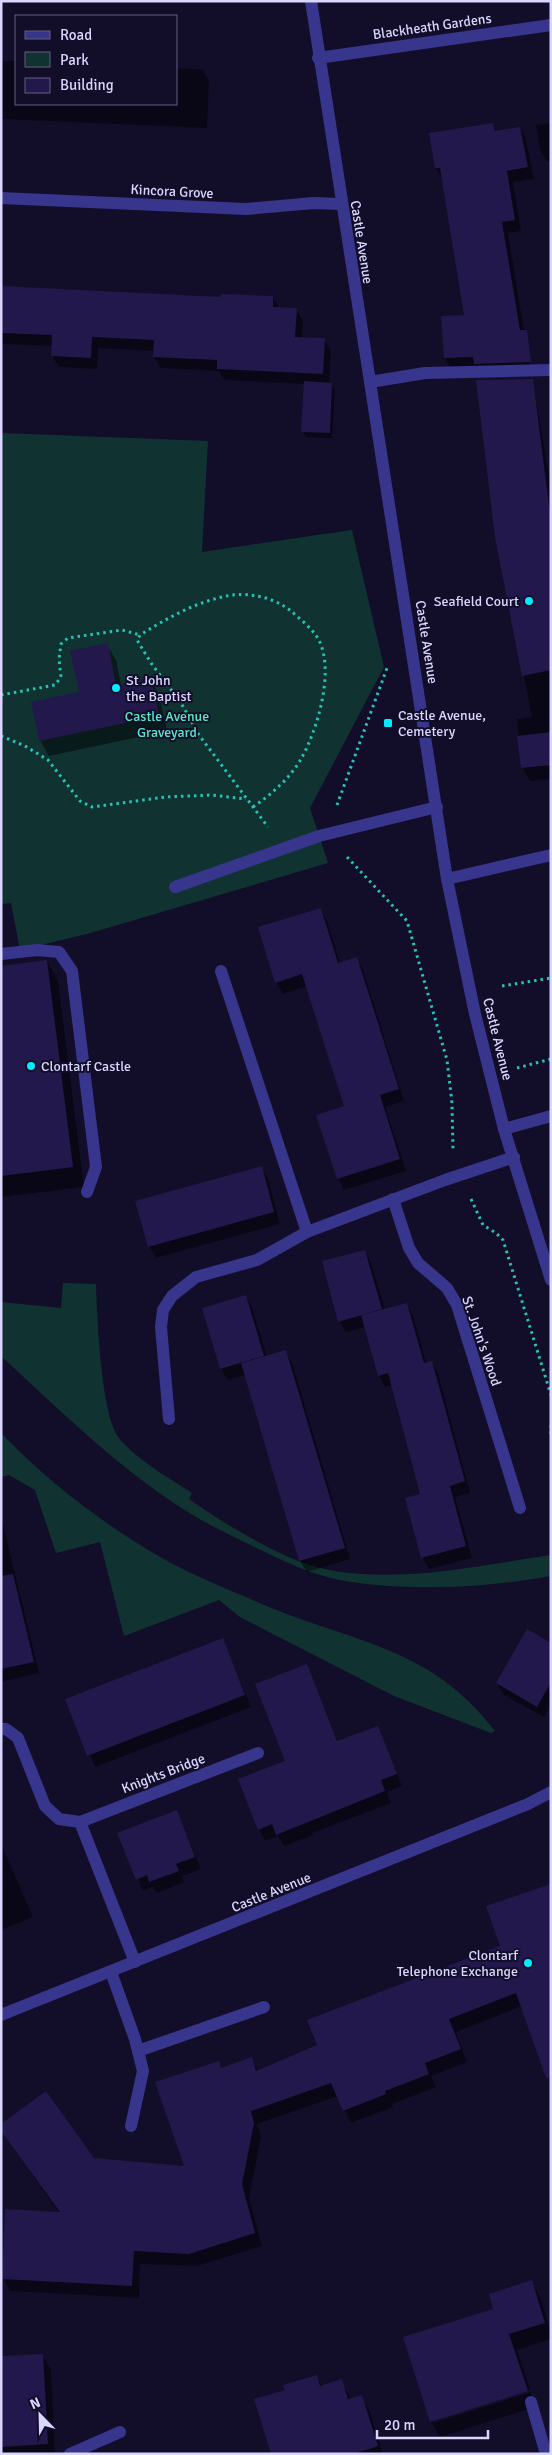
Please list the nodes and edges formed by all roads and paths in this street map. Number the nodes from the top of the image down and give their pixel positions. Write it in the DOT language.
graph roads {
  1 [pos="311,1"];
  2 [pos="551,25"];
  3 [pos="318,58"];
  4 [pos="1,198"];
  5 [pos="341,204"];
  6 [pos="551,370"];
  7 [pos="370,382"];
  8 [pos="140,635"];
  9 [pos="385,660"];
  10 [pos="1,695"];
  11 [pos="1,736"];
  12 [pos="247,799"];
  13 [pos="253,807"];
  14 [pos="437,807"];
  15 [pos="319,836"];
  16 [pos="277,851"];
  17 [pos="551,855"];
  18 [pos="447,879"];
  19 [pos="175,887"];
  20 [pos="1,954"];
  21 [pos="221,971"];
  22 [pos="551,978"];
  23 [pos="502,986"];
  24 [pos="551,1059"];
  25 [pos="517,1068"];
  26 [pos="551,1116"];
  27 [pos="504,1129"];
  28 [pos="514,1157"];
  29 [pos="462,1174"];
  30 [pos="87,1192"];
  31 [pos="393,1198"];
  32 [pos="307,1232"];
  33 [pos="551,1280"];
  34 [pos="551,1396"];
  35 [pos="169,1419"];
  36 [pos="551,1424"];
  37 [pos="551,1438"];
  38 [pos="520,1508"];
  39 [pos="1,1729"];
  40 [pos="258,1753"];
  41 [pos="551,1792"];
  42 [pos="80,1822"];
  43 [pos="135,1962"];
  44 [pos="111,1972"];
  45 [pos="264,2007"];
  46 [pos="1,2016"];
  47 [pos="138,2051"];
  48 [pos="131,2126"];
  49 [pos="531,2402"];
  50 [pos="120,2432"];
  51 [pos="70,2454"];
  52 [pos="546,2454"];
  1 -- 3 [label="street, Castle Avenue"];
  2 -- 3 [label="street, Blackheath Gardens"];
  3 -- 5 [label="street, Castle Avenue"];
  4 -- 5 [label="street, Kincora Grove"];
  5 -- 7 [label="street, Castle Avenue"];
  6 -- 7 [label="street"];
  7 -- 14 [label="street, Castle Avenue"];
  8 -- 10 [label="path"];
  8 -- 12 [label="path"];
  8 -- 13 [label="path"];
  9 -- 15 [label="path"];
  11 -- 12 [label="path"];
  12 -- 13 [label="path"];
  13 -- 16 [label="path"];
  14 -- 15 [label="street"];
  14 -- 18 [label="street, Castle Avenue"];
  15 -- 16 [label="street"];
  15 -- 29 [label="path"];
  16 -- 19 [label="street"];
  17 -- 18 [label="street"];
  18 -- 27 [label="street, Castle Avenue"];
  20 -- 30 [label="street"];
  21 -- 32 [label="street"];
  22 -- 23 [label="path"];
  24 -- 25 [label="path"];
  26 -- 27 [label="street"];
  27 -- 28 [label="street, Castle Avenue"];
  28 -- 29 [label="street"];
  28 -- 33 [label="street, Castle Avenue"];
  29 -- 31 [label="street"];
  29 -- 34 [label="path"];
  31 -- 32 [label="street"];
  31 -- 38 [label="street, St. John's Wood"];
  32 -- 35 [label="street"];
  36 -- 37 [label="path"];
  39 -- 42 [label="street"];
  40 -- 42 [label="street, Knights Bridge"];
  41 -- 43 [label="street, Castle Avenue"];
  42 -- 43 [label="street"];
  43 -- 44 [label="street, Castle Avenue"];
  44 -- 46 [label="street, Castle Avenue"];
  44 -- 47 [label="street"];
  45 -- 47 [label="street"];
  47 -- 48 [label="street"];
  49 -- 52 [label="street"];
  50 -- 51 [label="street"];
}
